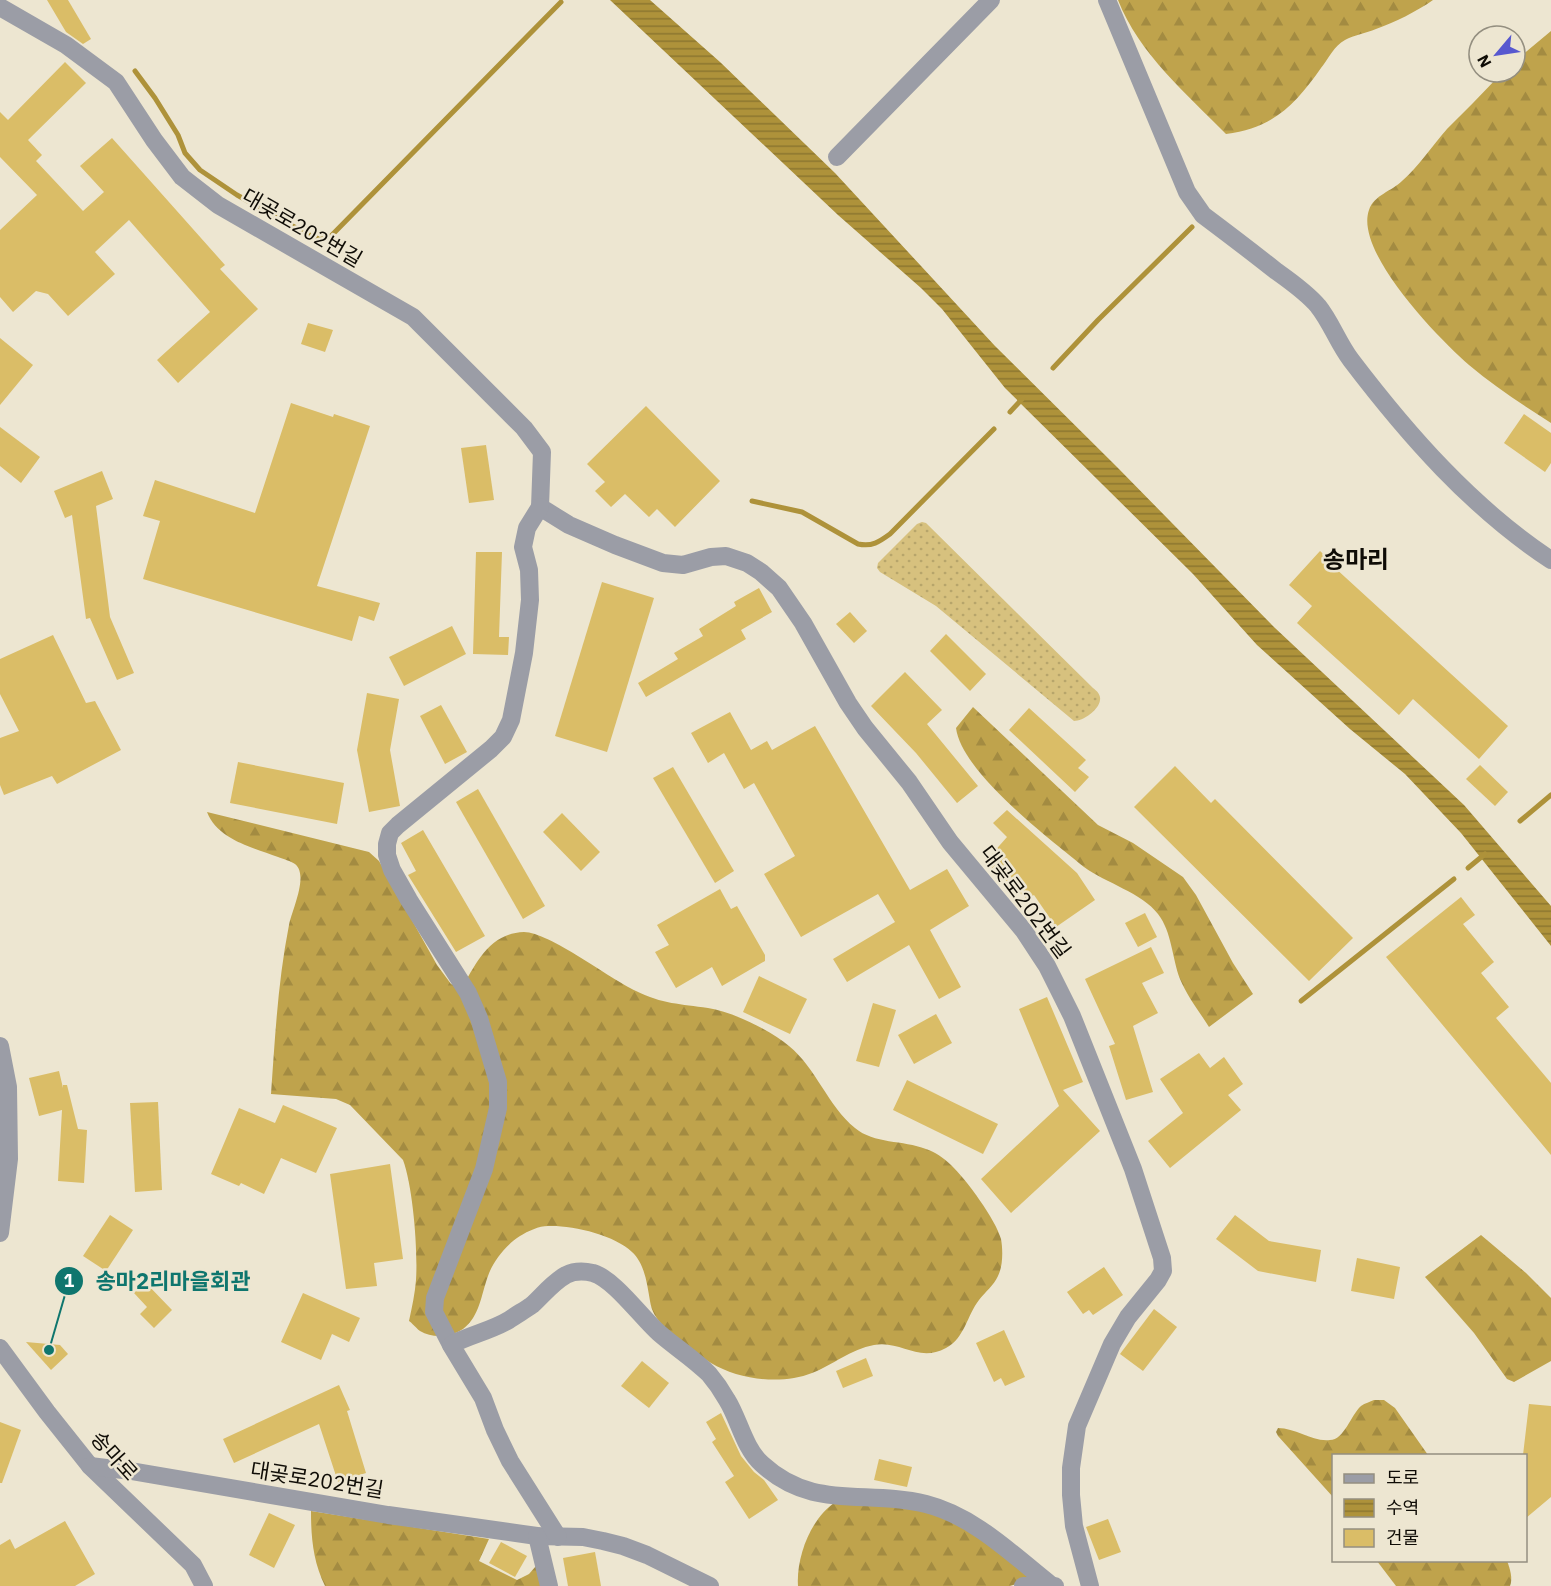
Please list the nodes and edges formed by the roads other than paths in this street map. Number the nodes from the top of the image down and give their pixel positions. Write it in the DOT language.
graph roads {
  1 [pos="991,0"];
  2 [pos="1107,0"];
  3 [pos="0,7"];
  4 [pos="837,157"];
  5 [pos="540,507"];
  6 [pos="1551,560"];
  7 [pos="0,1046"];
  8 [pos="0,1233"];
  9 [pos="451,1345"];
  10 [pos="0,1347"];
  11 [pos="90,1466"];
  12 [pos="537,1536"];
  13 [pos="558,1537"];
  14 [pos="204,1586"];
  15 [pos="549,1586"];
  16 [pos="710,1586"];
  17 [pos="1023,1586"];
  18 [pos="1055,1586"];
  19 [pos="1090,1586"];
  1 -- 4 [label="street"];
  2 -- 6 [label="street"];
  3 -- 5 [label="street, 대곶로202번길"];
  5 -- 9 [label="street, 대곶로202번길"];
  5 -- 19 [label="street, 대곶로202번길"];
  7 -- 8 [label="street"];
  9 -- 13 [label="street, 대곶로202번길"];
  9 -- 18 [label="street"];
  10 -- 11 [label="street, 송마로"];
  11 -- 12 [label="street, 대곶로202번길"];
  11 -- 14 [label="street, 송마로"];
  12 -- 13 [label="street, 대곶로202번길"];
  12 -- 15 [label="street"];
  13 -- 16 [label="street, 대곶로202번길"];
  17 -- 18 [label="street"];
}
